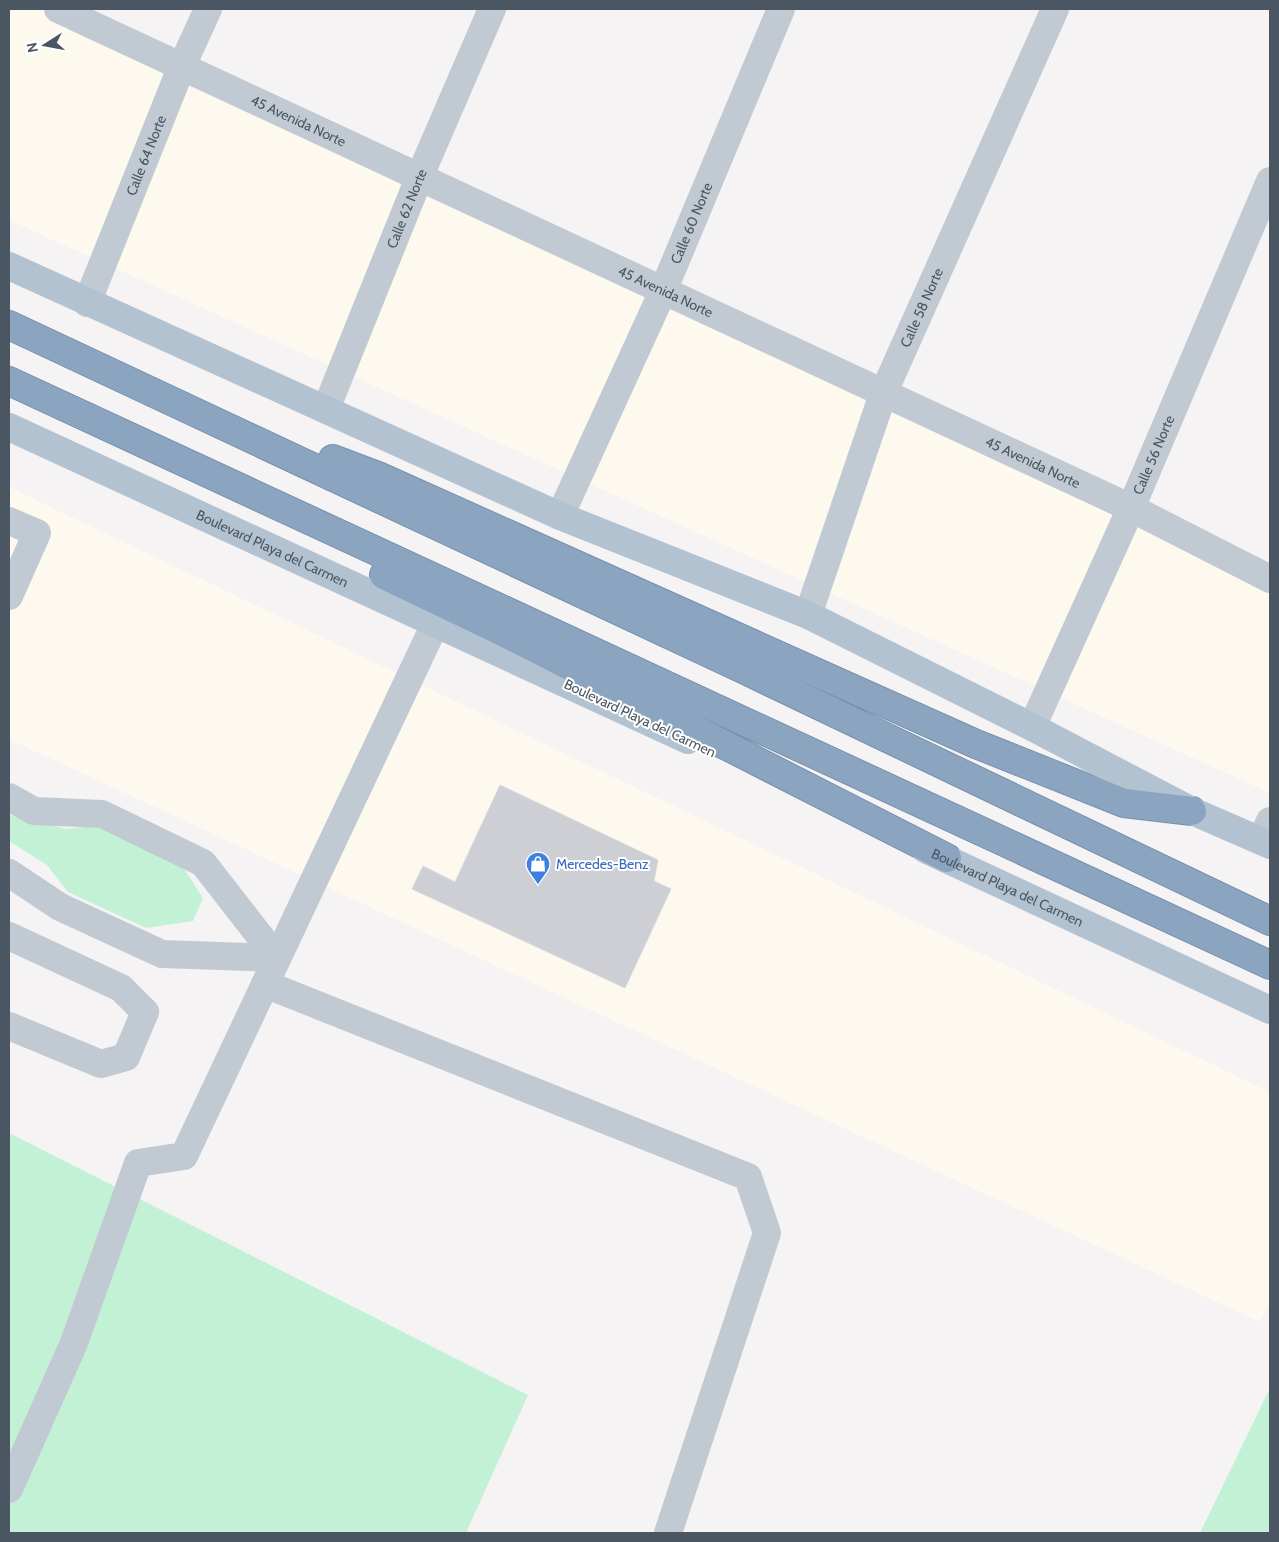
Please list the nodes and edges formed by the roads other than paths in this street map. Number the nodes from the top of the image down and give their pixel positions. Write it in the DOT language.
graph roads {
  1 [pos="58,9"];
  2 [pos="208,9"];
  3 [pos="492,9"];
  4 [pos="781,9"];
  5 [pos="1055,9"];
  6 [pos="181,68"];
  7 [pos="419,178"];
  8 [pos="1270,181"];
  9 [pos="9,266"];
  10 [pos="663,291"];
  11 [pos="86,303"];
  12 [pos="9,326"];
  13 [pos="9,381"];
  14 [pos="883,394"];
  15 [pos="326,409"];
  16 [pos="220,424"];
  17 [pos="9,427"];
  18 [pos="242,488"];
  19 [pos="1131,508"];
  20 [pos="560,516"];
  21 [pos="9,522"];
  22 [pos="1270,579"];
  23 [pos="9,596"];
  24 [pos="808,615"];
  25 [pos="434,624"];
  26 [pos="1032,727"];
  27 [pos="9,797"];
  28 [pos="1192,811"];
  29 [pos="1267,835"];
  30 [pos="947,858"];
  31 [pos="9,873"];
  32 [pos="1270,921"];
  33 [pos="9,936"];
  34 [pos="277,958"];
  35 [pos="1270,965"];
  36 [pos="265,984"];
  37 [pos="1270,1010"];
  38 [pos="9,1026"];
  39 [pos="9,1489"];
  40 [pos="668,1533"];
  1 -- 6 [label="street, 45 Avenida Norte"];
  2 -- 6 [label="street, Calle 64 Norte"];
  3 -- 7 [label="street, Calle 62 Norte"];
  4 -- 10 [label="street, Calle 60 Norte"];
  5 -- 14 [label="street, Calle 58 Norte"];
  6 -- 7 [label="street, 45 Avenida Norte"];
  6 -- 11 [label="street, Calle 64 Norte"];
  7 -- 10 [label="street, 45 Avenida Norte"];
  7 -- 15 [label="street, Calle 62 Norte"];
  8 -- 19 [label="street, Calle 56 Norte"];
  9 -- 11 [label="main road"];
  10 -- 14 [label="street, 45 Avenida Norte"];
  10 -- 20 [label="street, Calle 60 Norte"];
  11 -- 15 [label="main road"];
  12 -- 16 [label="highway"];
  13 -- 18 [label="highway"];
  14 -- 19 [label="street, 45 Avenida Norte"];
  14 -- 24 [label="street, Calle 58 Norte"];
  15 -- 20 [label="main road"];
  16 -- 28 [label="highway"];
  16 -- 32 [label="highway"];
  17 -- 25 [label="main road, Boulevard Playa del Carmen"];
  18 -- 30 [label="highway"];
  18 -- 35 [label="highway"];
  19 -- 22 [label="street, 45 Avenida Norte"];
  19 -- 26 [label="street, Calle 56 Norte"];
  20 -- 24 [label="main road"];
  21 -- 23 [label="street"];
  24 -- 26 [label="main road"];
  25 -- 30 [label="main road, Boulevard Playa del Carmen"];
  25 -- 34 [label="street"];
  26 -- 28 [label="main road"];
  27 -- 34 [label="street"];
  28 -- 29 [label="main road"];
  30 -- 37 [label="main road, Boulevard Playa del Carmen"];
  31 -- 34 [label="street"];
  33 -- 38 [label="street"];
  34 -- 36 [label="street"];
  36 -- 39 [label="street"];
  36 -- 40 [label="street"];
}
